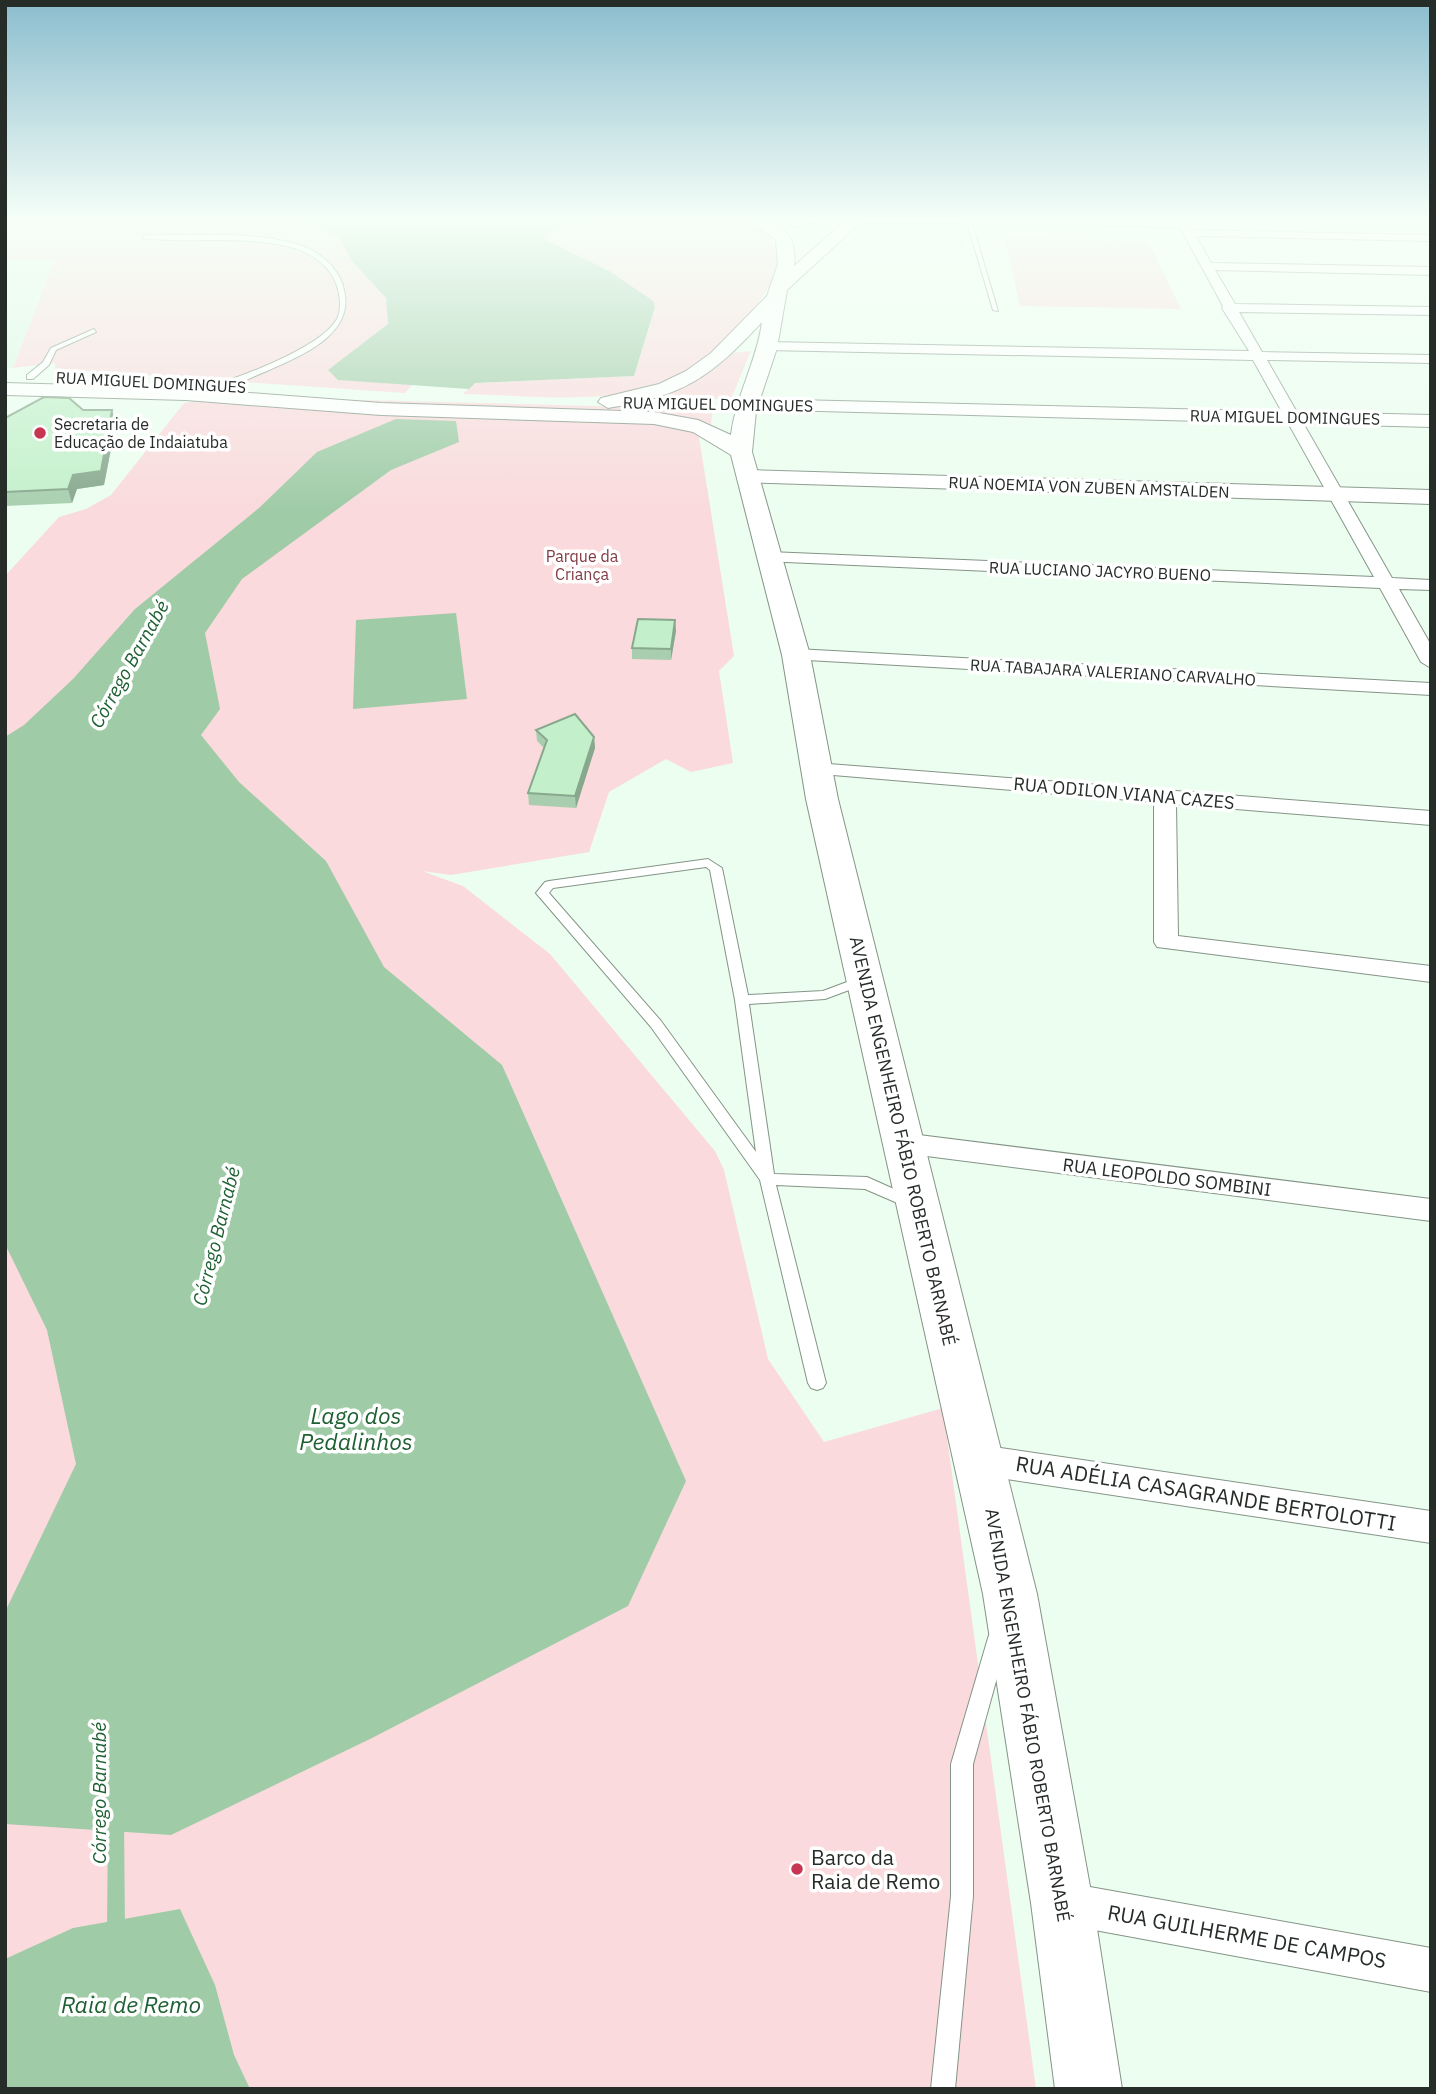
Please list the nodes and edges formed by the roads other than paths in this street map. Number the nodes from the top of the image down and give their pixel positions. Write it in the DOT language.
graph roads {
  1 [pos="341,316"];
  2 [pos="756,316"];
  3 [pos="774,316"];
  4 [pos="1233,316"];
  5 [pos="94,331"];
  6 [pos="767,346"];
  7 [pos="1256,357"];
  8 [pos="1431,359"];
  9 [pos="5,376"];
  10 [pos="30,377"];
  11 [pos="224,385"];
  12 [pos="5,389"];
  13 [pos="608,402"];
  14 [pos="696,404"];
  15 [pos="734,405"];
  16 [pos="1294,417"];
  17 [pos="1431,421"];
  18 [pos="744,465"];
  19 [pos="1336,494"];
  20 [pos="1431,497"];
  21 [pos="769,558"];
  22 [pos="1387,583"];
  23 [pos="1431,585"];
  24 [pos="796,655"];
  25 [pos="1431,662"];
  26 [pos="1431,690"];
  27 [pos="816,769"];
  28 [pos="1165,796"];
  29 [pos="1431,818"];
  30 [pos="1431,974"];
  31 [pos="864,979"];
  32 [pos="742,1000"];
  33 [pos="903,1143"];
  34 [pos="767,1179"];
  35 [pos="916,1205"];
  36 [pos="1431,1210"];
  37 [pos="817,1383"];
  38 [pos="981,1460"];
  39 [pos="1431,1527"];
  40 [pos="1010,1594"];
  41 [pos="1062,1903"];
  42 [pos="1431,1970"];
  43 [pos="943,2089"];
  44 [pos="1089,2089"];
  1 -- 11 [label="lane"];
  2 -- 13 [label="main road"];
  3 -- 6 [label="main road, AVENIDA ENGENHEIRO FÁBIO ROBERTO BARNABÉ"];
  4 -- 7 [label="street"];
  5 -- 10 [label="lane"];
  6 -- 7 [label="street"];
  6 -- 15 [label="main road, AVENIDA ENGENHEIRO FÁBIO ROBERTO BARNABÉ"];
  7 -- 8 [label="street"];
  7 -- 16 [label="street"];
  9 -- 10 [label="main road, RUA MIGUEL DOMINGUES"];
  10 -- 11 [label="main road, RUA MIGUEL DOMINGUES"];
  11 -- 13 [label="main road, RUA MIGUEL DOMINGUES"];
  12 -- 18 [label="main road, RUA MIGUEL DOMINGUES"];
  13 -- 14 [label="main road, RUA MIGUEL DOMINGUES"];
  15 -- 16 [label="main road, RUA MIGUEL DOMINGUES"];
  15 -- 18 [label="main road, AVENIDA ENGENHEIRO FÁBIO ROBERTO BARNABÉ"];
  16 -- 17 [label="main road, RUA MIGUEL DOMINGUES"];
  16 -- 19 [label="street"];
  18 -- 19 [label="main road, RUA NOEMIA VON ZUBEN AMSTALDEN"];
  18 -- 21 [label="main road, AVENIDA ENGENHEIRO FÁBIO ROBERTO BARNABÉ"];
  19 -- 20 [label="main road, RUA NOEMIA VON ZUBEN AMSTALDEN"];
  19 -- 22 [label="street"];
  21 -- 22 [label="street, RUA LUCIANO JACYRO BUENO"];
  21 -- 24 [label="main road, AVENIDA ENGENHEIRO FÁBIO ROBERTO BARNABÉ"];
  22 -- 23 [label="street, RUA LUCIANO JACYRO BUENO"];
  22 -- 25 [label="street"];
  24 -- 26 [label="street, RUA TABAJARA VALERIANO CARVALHO"];
  24 -- 27 [label="main road, AVENIDA ENGENHEIRO FÁBIO ROBERTO BARNABÉ"];
  27 -- 28 [label="street, RUA ODILON VIANA CAZES"];
  27 -- 31 [label="main road, AVENIDA ENGENHEIRO FÁBIO ROBERTO BARNABÉ"];
  28 -- 29 [label="street, RUA ODILON VIANA CAZES"];
  28 -- 30 [label="street"];
  31 -- 32 [label="lane"];
  31 -- 33 [label="main road, AVENIDA ENGENHEIRO FÁBIO ROBERTO BARNABÉ"];
  32 -- 34 [label="lane"];
  32 -- 34 [label="lane"];
  33 -- 35 [label="main road, AVENIDA ENGENHEIRO FÁBIO ROBERTO BARNABÉ"];
  33 -- 36 [label="street, RUA LEOPOLDO SOMBINI"];
  34 -- 35 [label="lane"];
  34 -- 37 [label="lane"];
  35 -- 38 [label="main road, AVENIDA ENGENHEIRO FÁBIO ROBERTO BARNABÉ"];
  38 -- 39 [label="street, RUA ADÉLIA CASAGRANDE BERTOLOTTI"];
  38 -- 40 [label="main road, AVENIDA ENGENHEIRO FÁBIO ROBERTO BARNABÉ"];
  40 -- 41 [label="main road, AVENIDA ENGENHEIRO FÁBIO ROBERTO BARNABÉ"];
  40 -- 43 [label="lane"];
  41 -- 42 [label="street, RUA GUILHERME DE CAMPOS"];
  41 -- 44 [label="main road, AVENIDA ENGENHEIRO FÁBIO ROBERTO BARNABÉ"];
}
